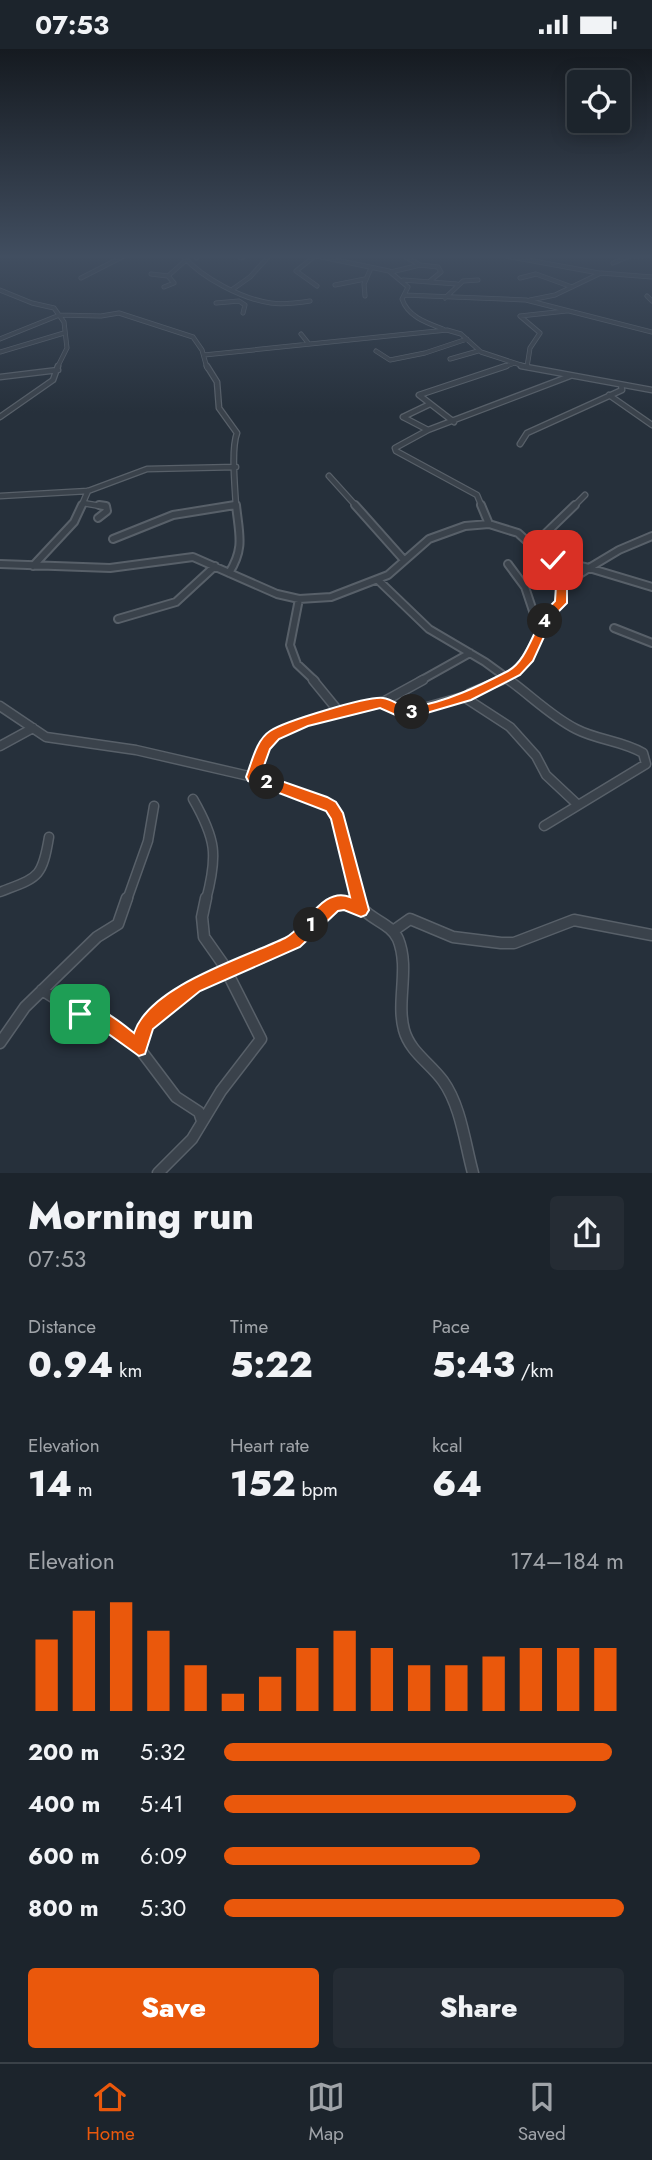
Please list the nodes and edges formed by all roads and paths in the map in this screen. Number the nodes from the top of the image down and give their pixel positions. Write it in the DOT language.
graph roads {
  1 [pos="53,308"];
  2 [pos="244,308"];
  3 [pos="407,308"];
  4 [pos="558,308"];
  5 [pos="567,311"];
  6 [pos="243,313"];
  7 [pos="58,316"];
  8 [pos="447,330"];
  9 [pos="652,332"];
  10 [pos="64,333"];
  11 [pos="301,334"];
  12 [pos="0,339"];
  13 [pos="467,339"];
  14 [pos="309,344"];
  15 [pos="376,351"];
  16 [pos="478,351"];
  17 [pos="0,352"];
  18 [pos="204,355"];
  19 [pos="450,359"];
  20 [pos="514,363"];
  21 [pos="527,367"];
  22 [pos="58,370"];
  23 [pos="573,375"];
  24 [pos="0,377"];
  25 [pos="621,385"];
  26 [pos="645,389"];
  27 [pos="652,390"];
  28 [pos="609,395"];
  29 [pos="652,395"];
  30 [pos="430,404"];
  31 [pos="0,417"];
  32 [pos="454,422"];
  33 [pos="652,425"];
  34 [pos="428,430"];
  35 [pos="520,444"];
  36 [pos="236,467"];
  37 [pos="330,476"];
  38 [pos="88,491"];
  39 [pos="585,495"];
  40 [pos="0,496"];
  41 [pos="83,503"];
  42 [pos="236,505"];
  43 [pos="98,518"];
  44 [pos="489,524"];
  45 [pos="652,536"];
  46 [pos="113,539"];
  47 [pos="529,543"];
  48 [pos="540,553"];
  49 [pos="404,560"];
  50 [pos="0,564"];
  51 [pos="508,564"];
  52 [pos="33,566"];
  53 [pos="215,566"];
  54 [pos="589,568"];
  55 [pos="229,573"];
  56 [pos="378,580"];
  57 [pos="561,586"];
  58 [pos="652,587"];
  59 [pos="299,600"];
  60 [pos="118,619"];
  61 [pos="614,628"];
  62 [pos="540,632"];
  63 [pos="652,643"];
  64 [pos="470,653"];
  65 [pos="506,678"];
  66 [pos="466,697"];
  67 [pos="381,703"];
  68 [pos="0,706"];
  69 [pos="340,713"];
  70 [pos="33,728"];
  71 [pos="0,746"];
  72 [pos="253,777"];
  73 [pos="193,799"];
  74 [pos="578,804"];
  75 [pos="154,806"];
  76 [pos="544,826"];
  77 [pos="49,837"];
  78 [pos="0,892"];
  79 [pos="361,910"];
  80 [pos="393,930"];
  81 [pos="652,935"];
  82 [pos="225,972"];
  83 [pos="42,990"];
  84 [pos="0,1043"];
  85 [pos="139,1048"];
  86 [pos="202,1122"];
  87 [pos="158,1173"];
  88 [pos="473,1173"];
  1 -- 7 [label="street"];
  2 -- 6 [label="street"];
  3 -- 8 [label="street"];
  4 -- 5 [label="street"];
  5 -- 9 [label="street"];
  5 -- 21 [label="street"];
  7 -- 10 [label="street"];
  7 -- 12 [label="street"];
  7 -- 18 [label="street"];
  8 -- 13 [label="street"];
  8 -- 14 [label="street"];
  10 -- 17 [label="street"];
  10 -- 22 [label="street"];
  11 -- 14 [label="street"];
  13 -- 15 [label="street"];
  13 -- 16 [label="street"];
  14 -- 18 [label="street"];
  16 -- 19 [label="street"];
  16 -- 20 [label="street"];
  18 -- 36 [label="street"];
  20 -- 21 [label="street"];
  20 -- 30 [label="street"];
  21 -- 23 [label="street"];
  22 -- 24 [label="street"];
  22 -- 31 [label="street"];
  23 -- 25 [label="street"];
  23 -- 32 [label="street"];
  25 -- 26 [label="street"];
  25 -- 28 [label="street"];
  26 -- 27 [label="street"];
  26 -- 29 [label="street"];
  28 -- 33 [label="street"];
  28 -- 35 [label="street"];
  30 -- 32 [label="street"];
  30 -- 34 [label="street"];
  32 -- 34 [label="street"];
  34 -- 44 [label="street"];
  36 -- 38 [label="street"];
  36 -- 42 [label="street"];
  37 -- 49 [label="street"];
  38 -- 40 [label="street"];
  38 -- 41 [label="street"];
  39 -- 47 [label="street"];
  41 -- 43 [label="street"];
  41 -- 52 [label="street"];
  42 -- 46 [label="street"];
  42 -- 55 [label="street"];
  44 -- 47 [label="street"];
  44 -- 49 [label="street"];
  45 -- 54 [label="street"];
  47 -- 48 [label="street"];
  48 -- 54 [label="street"];
  48 -- 57 [label="street"];
  49 -- 56 [label="street"];
  50 -- 52 [label="street"];
  51 -- 62 [label="street"];
  52 -- 53 [label="street"];
  53 -- 55 [label="street"];
  53 -- 60 [label="street"];
  54 -- 57 [label="street"];
  54 -- 58 [label="street"];
  55 -- 59 [label="street"];
  56 -- 59 [label="street"];
  56 -- 64 [label="street"];
  57 -- 62 [label="street"];
  59 -- 69 [label="street"];
  61 -- 63 [label="street"];
  62 -- 65 [label="street"];
  64 -- 65 [label="street"];
  64 -- 67 [label="street"];
  65 -- 66 [label="street"];
  65 -- 74 [label="street"];
  66 -- 67 [label="street"];
  66 -- 74 [label="street"];
  67 -- 69 [label="street"];
  68 -- 70 [label="street"];
  69 -- 72 [label="street"];
  70 -- 71 [label="street"];
  70 -- 72 [label="street"];
  72 -- 79 [label="street"];
  73 -- 82 [label="street"];
  74 -- 76 [label="street"];
  75 -- 83 [label="street"];
  77 -- 78 [label="street"];
  79 -- 80 [label="street"];
  79 -- 82 [label="street"];
  80 -- 81 [label="street"];
  80 -- 88 [label="street"];
  82 -- 85 [label="street"];
  82 -- 86 [label="street"];
  83 -- 84 [label="street"];
  83 -- 85 [label="street"];
  85 -- 86 [label="street"];
  86 -- 87 [label="street"];
}
